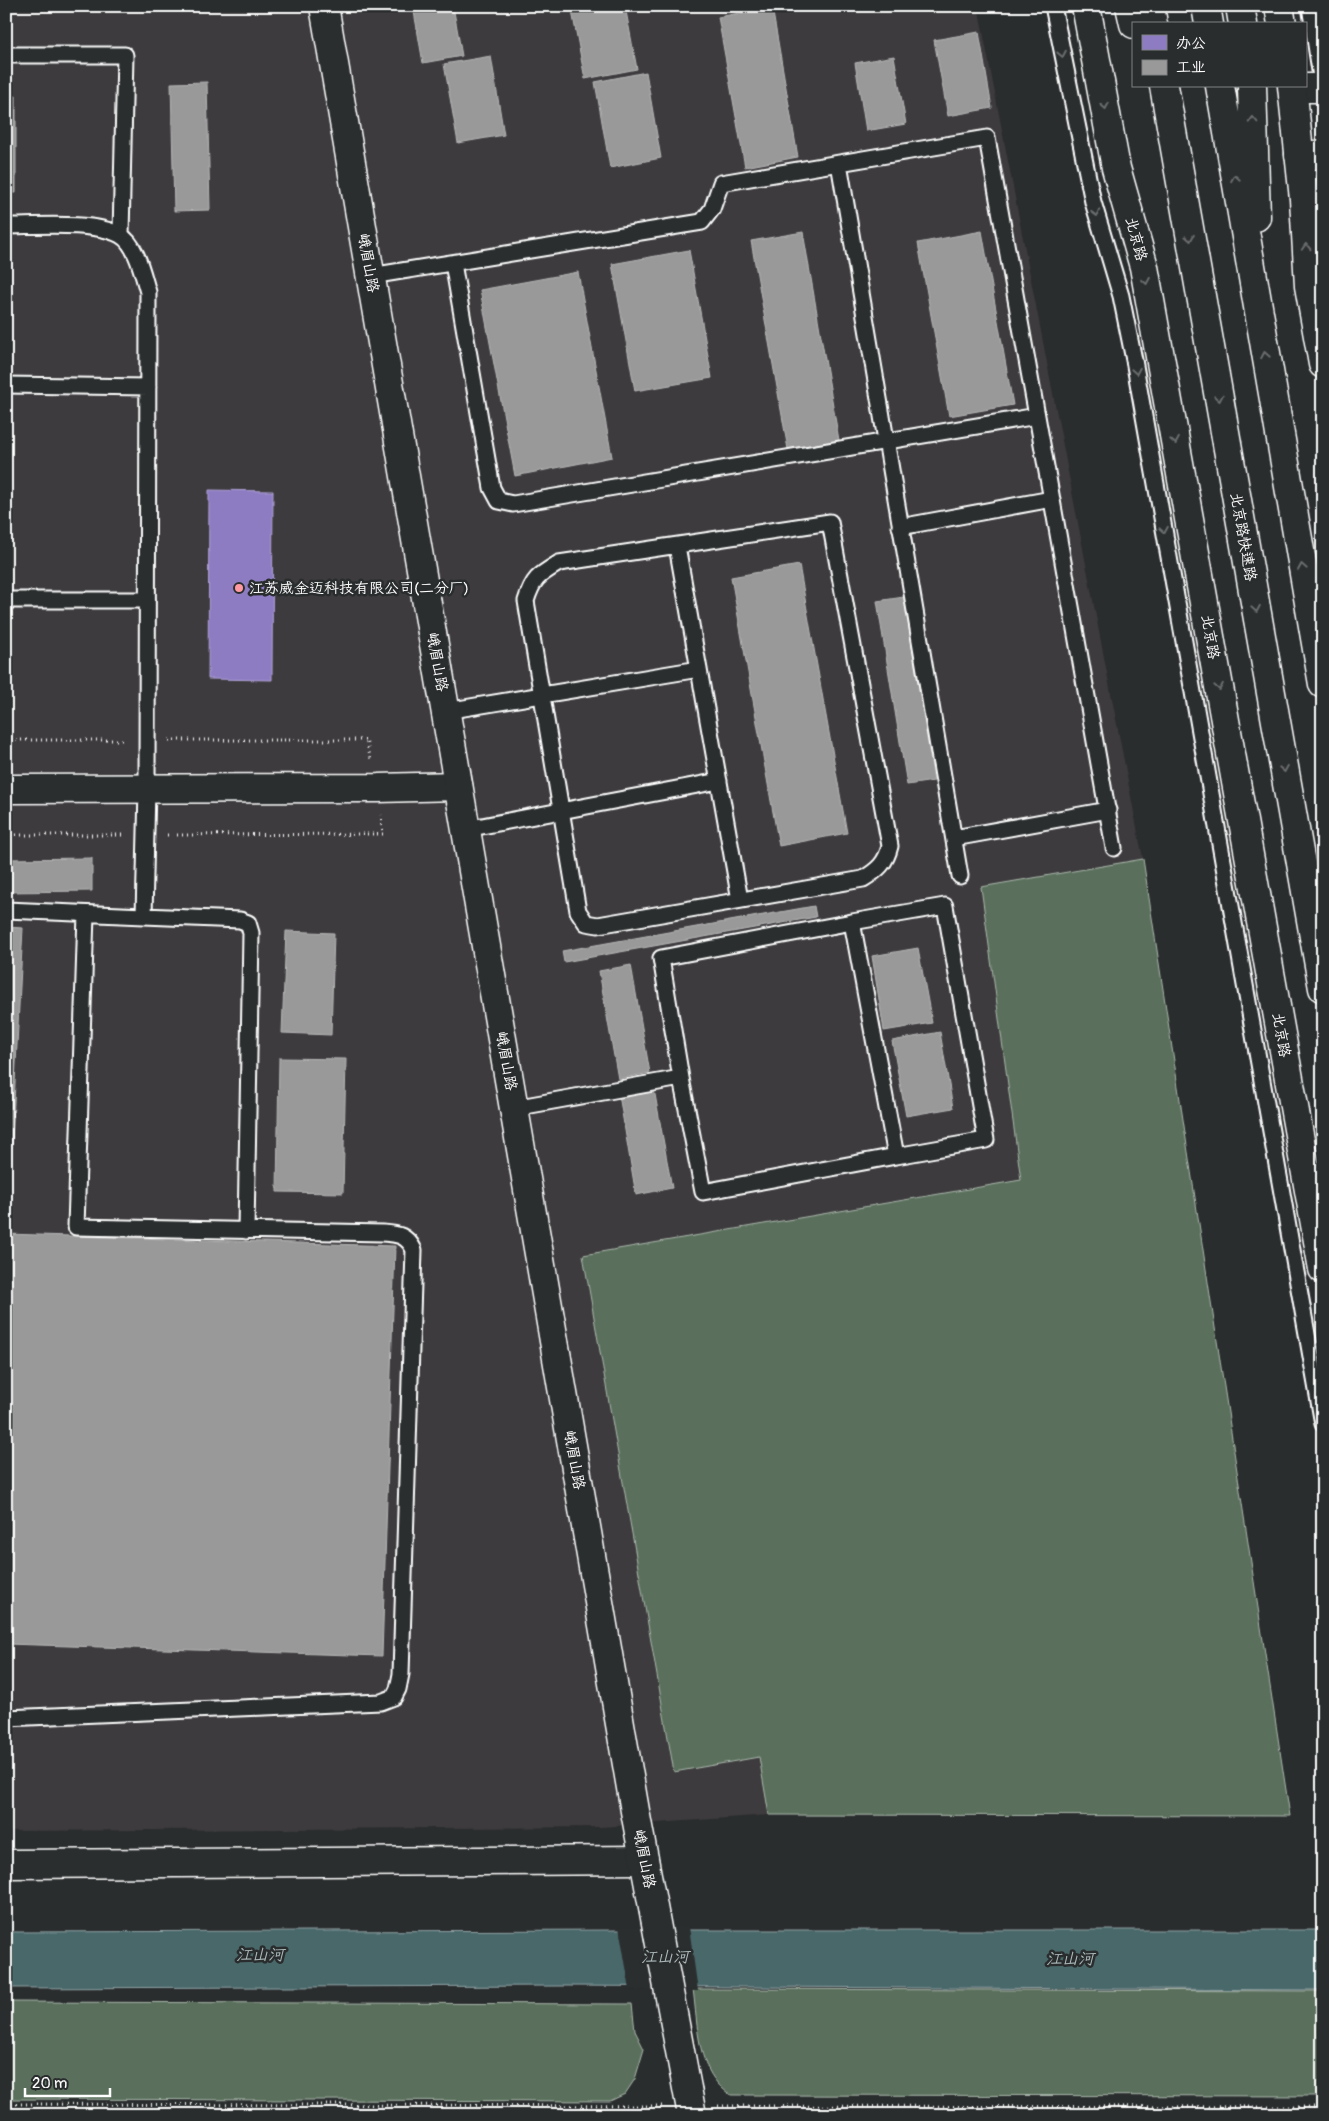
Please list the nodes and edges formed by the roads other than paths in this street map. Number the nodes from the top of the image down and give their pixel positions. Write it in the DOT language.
graph roads {
  1 [pos="324,6"];
  2 [pos="1053,6"];
  3 [pos="1086,6"];
  4 [pos="1130,6"];
  5 [pos="1150,6"];
  6 [pos="1206,6"];
  7 [pos="1240,6"];
  8 [pos="1279,6"];
  9 [pos="1310,6"];
  10 [pos="1134,22"];
  11 [pos="1153,22"];
  12 [pos="1209,22"];
  13 [pos="1243,22"];
  14 [pos="1282,22"];
  15 [pos="6,53"];
  16 [pos="1151,88"];
  17 [pos="1164,88"];
  18 [pos="1220,88"];
  19 [pos="1252,88"];
  20 [pos="1293,88"];
  21 [pos="1306,88"];
  22 [pos="1323,89"];
  23 [pos="1311,155"];
  24 [pos="838,163"];
  25 [pos="1185,206"];
  26 [pos="6,226"];
  27 [pos="121,235"];
  28 [pos="453,263"];
  29 [pos="371,276"];
  30 [pos="1260,326"];
  31 [pos="1323,364"];
  32 [pos="6,386"];
  33 [pos="148,387"];
  34 [pos="1037,416"];
  35 [pos="886,442"];
  36 [pos="1052,499"];
  37 [pos="900,527"];
  38 [pos="677,546"];
  39 [pos="6,600"];
  40 [pos="147,600"];
  41 [pos="699,669"];
  42 [pos="1323,684"];
  43 [pos="542,695"];
  44 [pos="446,711"];
  45 [pos="719,781"];
  46 [pos="458,786"];
  47 [pos="6,789"];
  48 [pos="147,789"];
  49 [pos="1108,810"];
  50 [pos="561,811"];
  51 [pos="466,829"];
  52 [pos="954,838"];
  53 [pos="1114,848"];
  54 [pos="960,876"];
  55 [pos="740,900"];
  56 [pos="6,910"];
  57 [pos="86,914"];
  58 [pos="144,916"];
  59 [pos="852,922"];
  60 [pos="1323,988"];
  61 [pos="681,1078"];
  62 [pos="514,1108"];
  63 [pos="896,1156"];
  64 [pos="246,1231"];
  65 [pos="1323,1269"];
  66 [pos="1323,1424"];
  67 [pos="6,1718"];
  68 [pos="644,1860"];
  69 [pos="6,1864"];
  70 [pos="692,2115"];
  1 -- 29 [label="main road, 峨眉山路"];
  2 -- 66 [label="lane, one-way"];
  3 -- 65 [label="main road, 北京路, one-way"];
  4 -- 10 [label="main road"];
  5 -- 11 [label="main road"];
  6 -- 12 [label="main road"];
  7 -- 13 [label="main road"];
  8 -- 14 [label="main road"];
  9 -- 22 [label="lane"];
  15 -- 27 [label="lane"];
  16 -- 25 [label="main road"];
  17 -- 25 [label="main road, 北京路快速路"];
  30 -- 18 [label="main road, one-way"];
  30 -- 19 [label="main road, one-way"];
  20 -- 23 [label="main road"];
  21 -- 22 [label="main road"];
  31 -- 23 [label="main road, one-way"];
  24 -- 28 [label="lane"];
  24 -- 34 [label="lane"];
  24 -- 35 [label="lane"];
  25 -- 60 [label="main road, 北京路快速路, one-way"];
  26 -- 27 [label="lane"];
  27 -- 33 [label="lane"];
  28 -- 29 [label="lane"];
  28 -- 35 [label="lane"];
  29 -- 44 [label="main road, 峨眉山路"];
  42 -- 30 [label="main road, one-way"];
  32 -- 33 [label="lane"];
  33 -- 40 [label="lane"];
  34 -- 35 [label="lane"];
  34 -- 36 [label="lane"];
  35 -- 37 [label="lane"];
  36 -- 37 [label="lane"];
  36 -- 49 [label="lane"];
  37 -- 52 [label="lane"];
  38 -- 41 [label="lane"];
  38 -- 43 [label="lane"];
  38 -- 55 [label="lane"];
  39 -- 40 [label="lane"];
  40 -- 48 [label="lane"];
  41 -- 43 [label="lane"];
  41 -- 45 [label="lane"];
  43 -- 44 [label="lane"];
  43 -- 50 [label="lane"];
  44 -- 46 [label="main road, 峨眉山路"];
  45 -- 50 [label="lane"];
  45 -- 55 [label="lane"];
  46 -- 48 [label="main road"];
  46 -- 51 [label="main road, 峨眉山路"];
  47 -- 48 [label="main road"];
  48 -- 58 [label="lane"];
  49 -- 52 [label="lane"];
  49 -- 53 [label="lane"];
  50 -- 51 [label="lane"];
  50 -- 55 [label="lane"];
  51 -- 62 [label="main road, 峨眉山路"];
  52 -- 54 [label="lane"];
  56 -- 57 [label="lane"];
  57 -- 58 [label="lane"];
  57 -- 64 [label="lane"];
  58 -- 64 [label="lane"];
  59 -- 61 [label="lane"];
  59 -- 63 [label="lane"];
  59 -- 63 [label="lane"];
  61 -- 62 [label="lane"];
  61 -- 63 [label="lane"];
  62 -- 68 [label="main road, 峨眉山路"];
  64 -- 67 [label="lane"];
  68 -- 69 [label="main road"];
  68 -- 70 [label="main road, 峨眉山路"];
}
